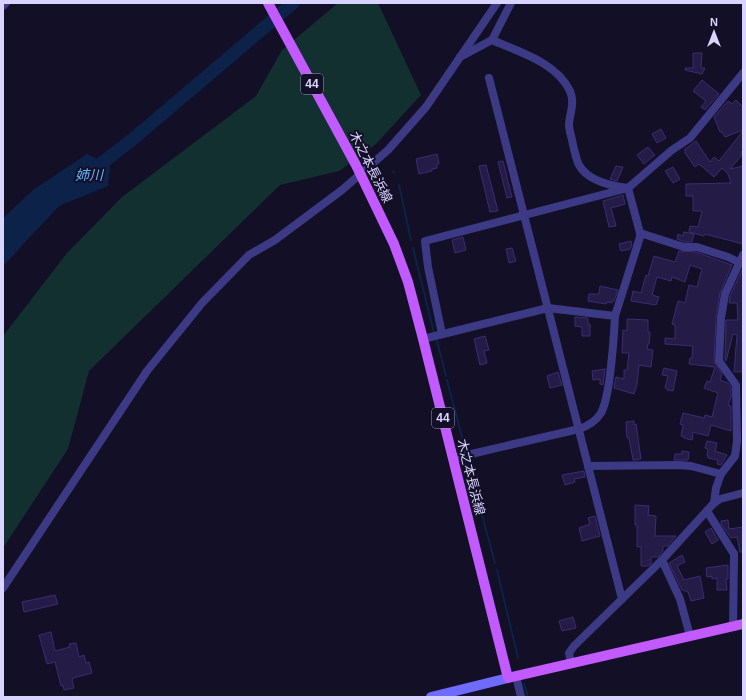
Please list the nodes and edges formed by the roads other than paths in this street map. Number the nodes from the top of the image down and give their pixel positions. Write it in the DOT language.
graph roads {
  1 [pos="6,3"];
  2 [pos="268,3"];
  3 [pos="497,3"];
  4 [pos="511,3"];
  5 [pos="3,6"];
  6 [pos="492,40"];
  7 [pos="460,57"];
  8 [pos="742,77"];
  9 [pos="489,78"];
  10 [pos="361,174"];
  11 [pos="628,188"];
  12 [pos="524,215"];
  13 [pos="640,233"];
  14 [pos="743,255"];
  15 [pos="740,263"];
  16 [pos="548,308"];
  17 [pos="616,316"];
  18 [pos="442,334"];
  19 [pos="423,339"];
  20 [pos="739,386"];
  21 [pos="579,429"];
  22 [pos="454,458"];
  23 [pos="588,466"];
  24 [pos="721,474"];
  25 [pos="743,493"];
  26 [pos="714,503"];
  27 [pos="706,511"];
  28 [pos="662,560"];
  29 [pos="3,588"];
  30 [pos="622,599"];
  31 [pos="738,625"];
  32 [pos="690,636"];
  33 [pos="571,663"];
  34 [pos="512,677"];
  35 [pos="431,697"];
  36 [pos="521,697"];
  1 -- 5 [label="street"];
  2 -- 10 [label="main road, 木之本長浜線 / 44"];
  3 -- 7 [label="street"];
  4 -- 6 [label="street"];
  6 -- 7 [label="street"];
  6 -- 11 [label="street"];
  7 -- 10 [label="street"];
  8 -- 11 [label="street"];
  9 -- 12 [label="street"];
  10 -- 19 [label="main road, 木之本長浜線 / 44"];
  10 -- 29 [label="street"];
  11 -- 12 [label="street"];
  11 -- 13 [label="street"];
  12 -- 16 [label="street"];
  12 -- 18 [label="street"];
  13 -- 15 [label="street"];
  13 -- 17 [label="street"];
  14 -- 15 [label="street"];
  15 -- 20 [label="street"];
  16 -- 17 [label="street"];
  16 -- 18 [label="street"];
  16 -- 21 [label="street"];
  17 -- 21 [label="street"];
  18 -- 19 [label="street"];
  19 -- 22 [label="main road, 木之本長浜線 / 44"];
  20 -- 24 [label="street"];
  21 -- 22 [label="street"];
  21 -- 23 [label="street"];
  22 -- 34 [label="main road, 木之本長浜線 / 44"];
  23 -- 24 [label="street"];
  23 -- 30 [label="street"];
  24 -- 26 [label="street"];
  25 -- 26 [label="street"];
  26 -- 27 [label="street"];
  27 -- 28 [label="street"];
  27 -- 31 [label="street"];
  28 -- 30 [label="street"];
  28 -- 32 [label="street"];
  30 -- 33 [label="street"];
  31 -- 32 [label="main road"];
  32 -- 33 [label="main road"];
  33 -- 34 [label="main road"];
  34 -- 35 [label="main road"];
  34 -- 36 [label="street"];
}
